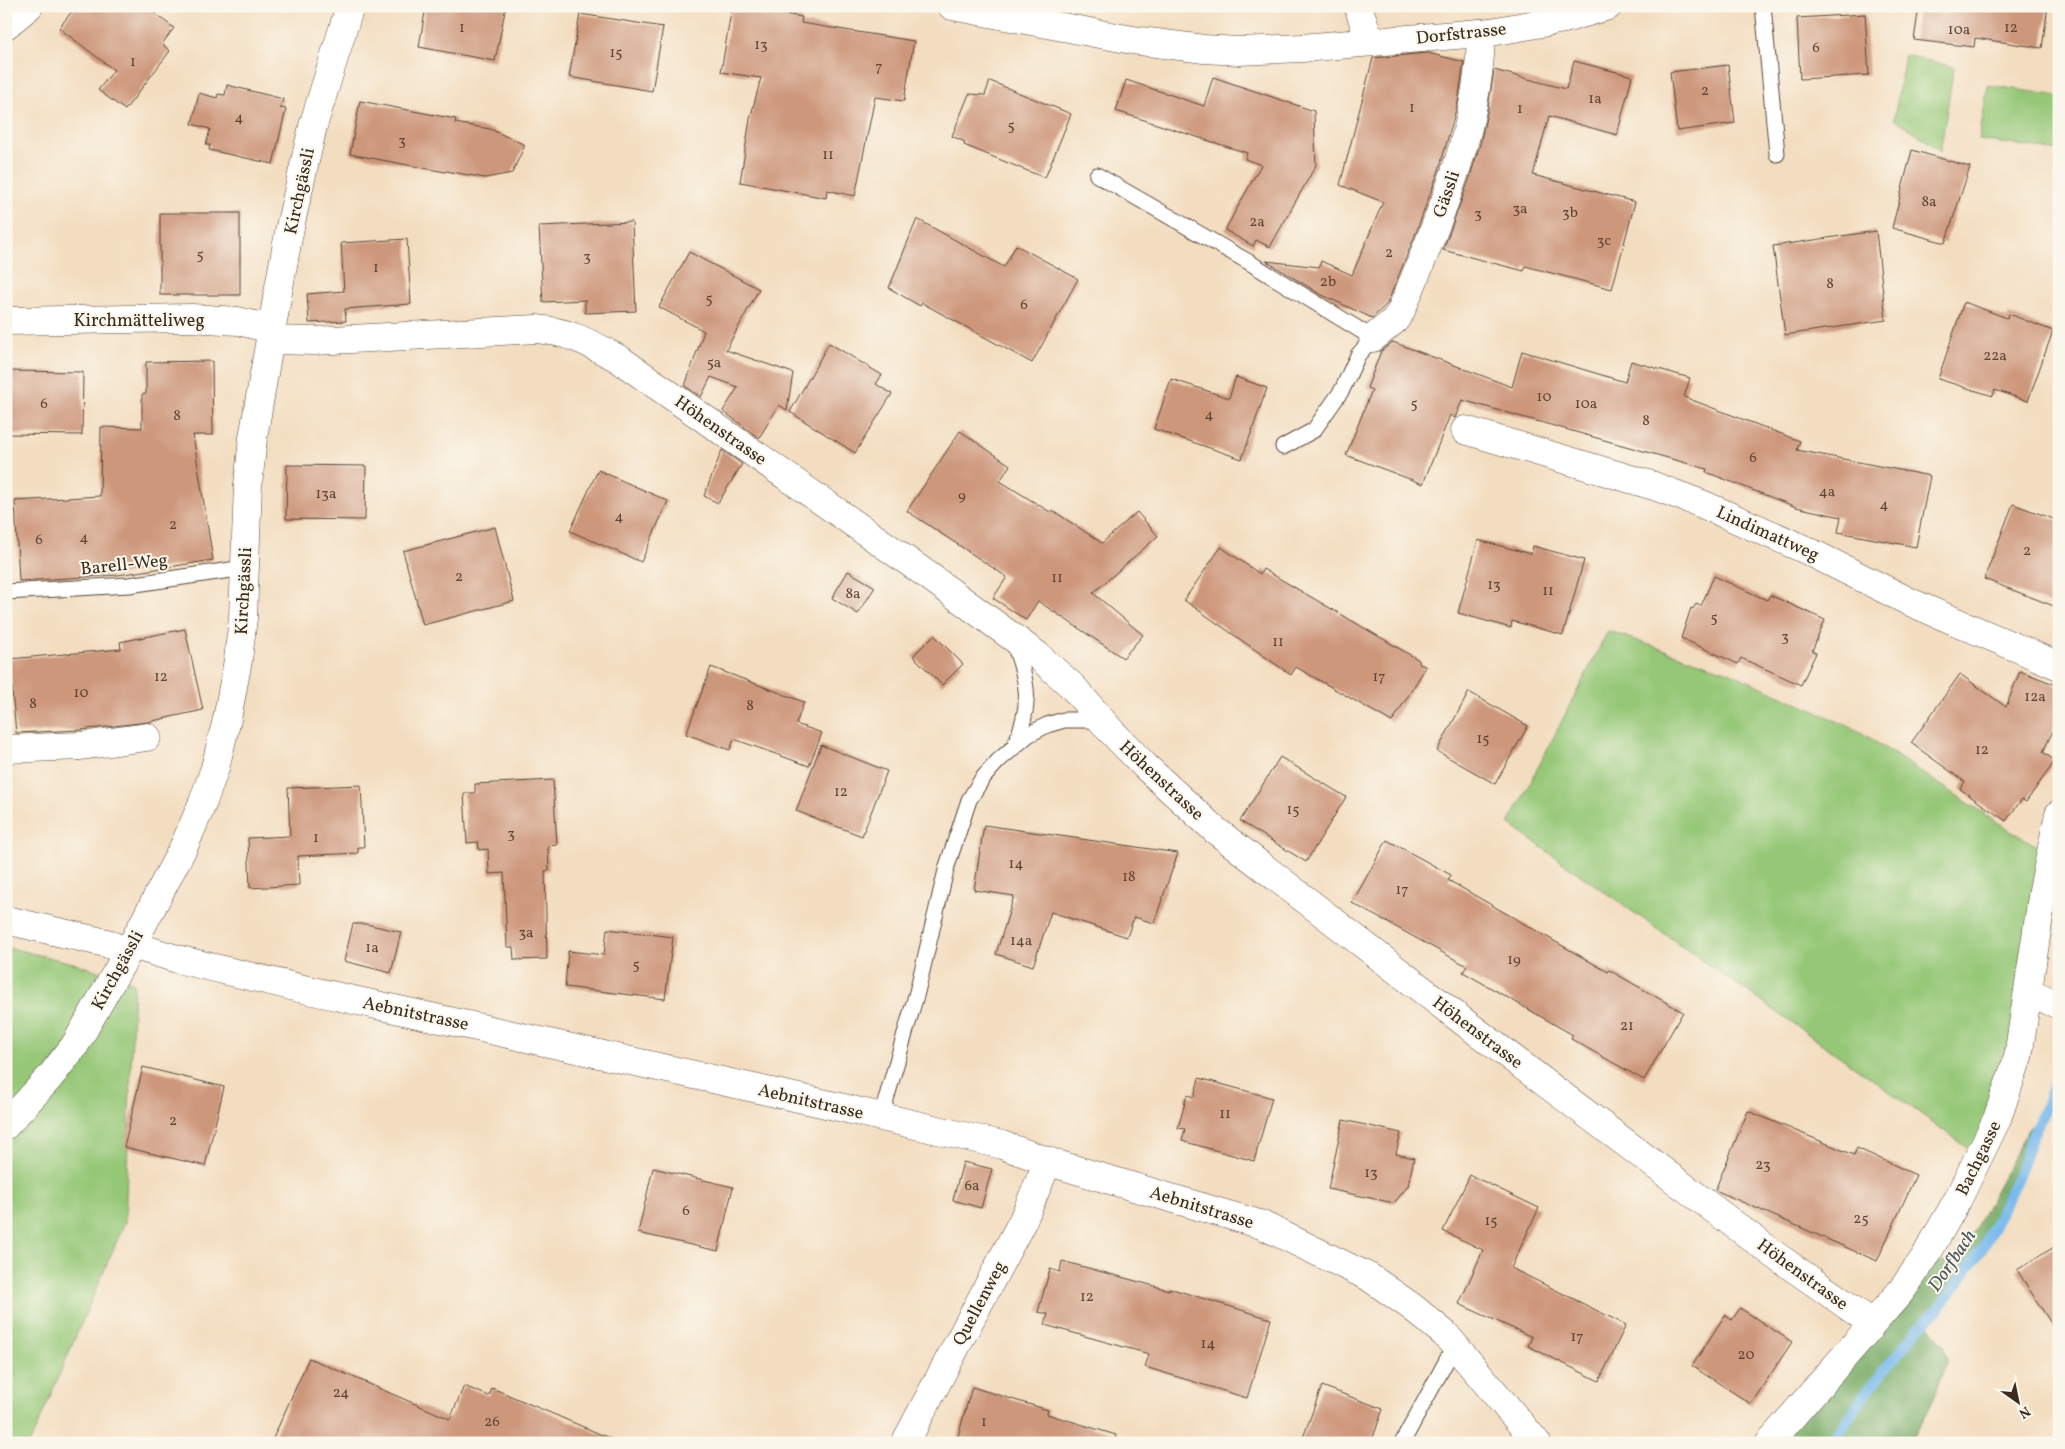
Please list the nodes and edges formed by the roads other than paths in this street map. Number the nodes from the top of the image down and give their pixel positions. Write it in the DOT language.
graph roads {
  1 [pos="29,6"];
  2 [pos="350,6"];
  3 [pos="952,6"];
  4 [pos="1358,6"];
  5 [pos="1608,6"];
  6 [pos="1763,6"];
  7 [pos="6,25"];
  8 [pos="1481,33"];
  9 [pos="1370,41"];
  10 [pos="1776,154"];
  11 [pos="1097,175"];
  12 [pos="6,321"];
  13 [pos="271,335"];
  14 [pos="1373,338"];
  15 [pos="1465,430"];
  16 [pos="1283,447"];
  17 [pos="244,568"];
  18 [pos="6,592"];
  19 [pos="1011,636"];
  20 [pos="2059,666"];
  21 [pos="1102,720"];
  22 [pos="147,737"];
  23 [pos="1014,746"];
  24 [pos="6,749"];
  25 [pos="2059,814"];
  26 [pos="6,920"];
  27 [pos="130,948"];
  28 [pos="2028,992"];
  29 [pos="2059,1005"];
  30 [pos="881,1117"];
  31 [pos="6,1125"];
  32 [pos="1048,1161"];
  33 [pos="1872,1323"];
  34 [pos="1455,1345"];
  35 [pos="913,1436"];
  36 [pos="1402,1443"];
  37 [pos="1537,1443"];
  38 [pos="1769,1443"];
  1 -- 7 [label="street"];
  2 -- 13 [label="street, Kirchgässli"];
  3 -- 9 [label="street, Dorfstrasse"];
  4 -- 9 [label="street"];
  5 -- 8 [label="street, Dorfstrasse"];
  6 -- 10 [label="lane"];
  8 -- 9 [label="street, Dorfstrasse"];
  8 -- 14 [label="street, Gässli"];
  11 -- 14 [label="lane"];
  12 -- 13 [label="street, Kirchmätteliweg"];
  13 -- 17 [label="street, Kirchgässli"];
  13 -- 19 [label="street, Höhenstrasse"];
  14 -- 16 [label="lane, Gässli"];
  15 -- 20 [label="street, Lindimattweg"];
  17 -- 18 [label="lane, Barell-Weg"];
  17 -- 27 [label="street, Kirchgässli"];
  19 -- 21 [label="street, Höhenstrasse"];
  19 -- 23 [label="lane"];
  21 -- 23 [label="lane"];
  21 -- 33 [label="street, Höhenstrasse"];
  22 -- 24 [label="street"];
  23 -- 30 [label="lane"];
  25 -- 28 [label="street, Bachgasse"];
  26 -- 27 [label="street, Aebnitstrasse"];
  27 -- 30 [label="street, Aebnitstrasse"];
  27 -- 31 [label="street, Kirchgässli"];
  28 -- 29 [label="street"];
  28 -- 33 [label="street, Bachgasse"];
  30 -- 32 [label="street, Aebnitstrasse"];
  32 -- 34 [label="street, Aebnitstrasse"];
  32 -- 35 [label="street, Quellenweg"];
  33 -- 38 [label="street, Bachgasse"];
  34 -- 36 [label="lane"];
  34 -- 37 [label="street, Aebnitstrasse"];
}
